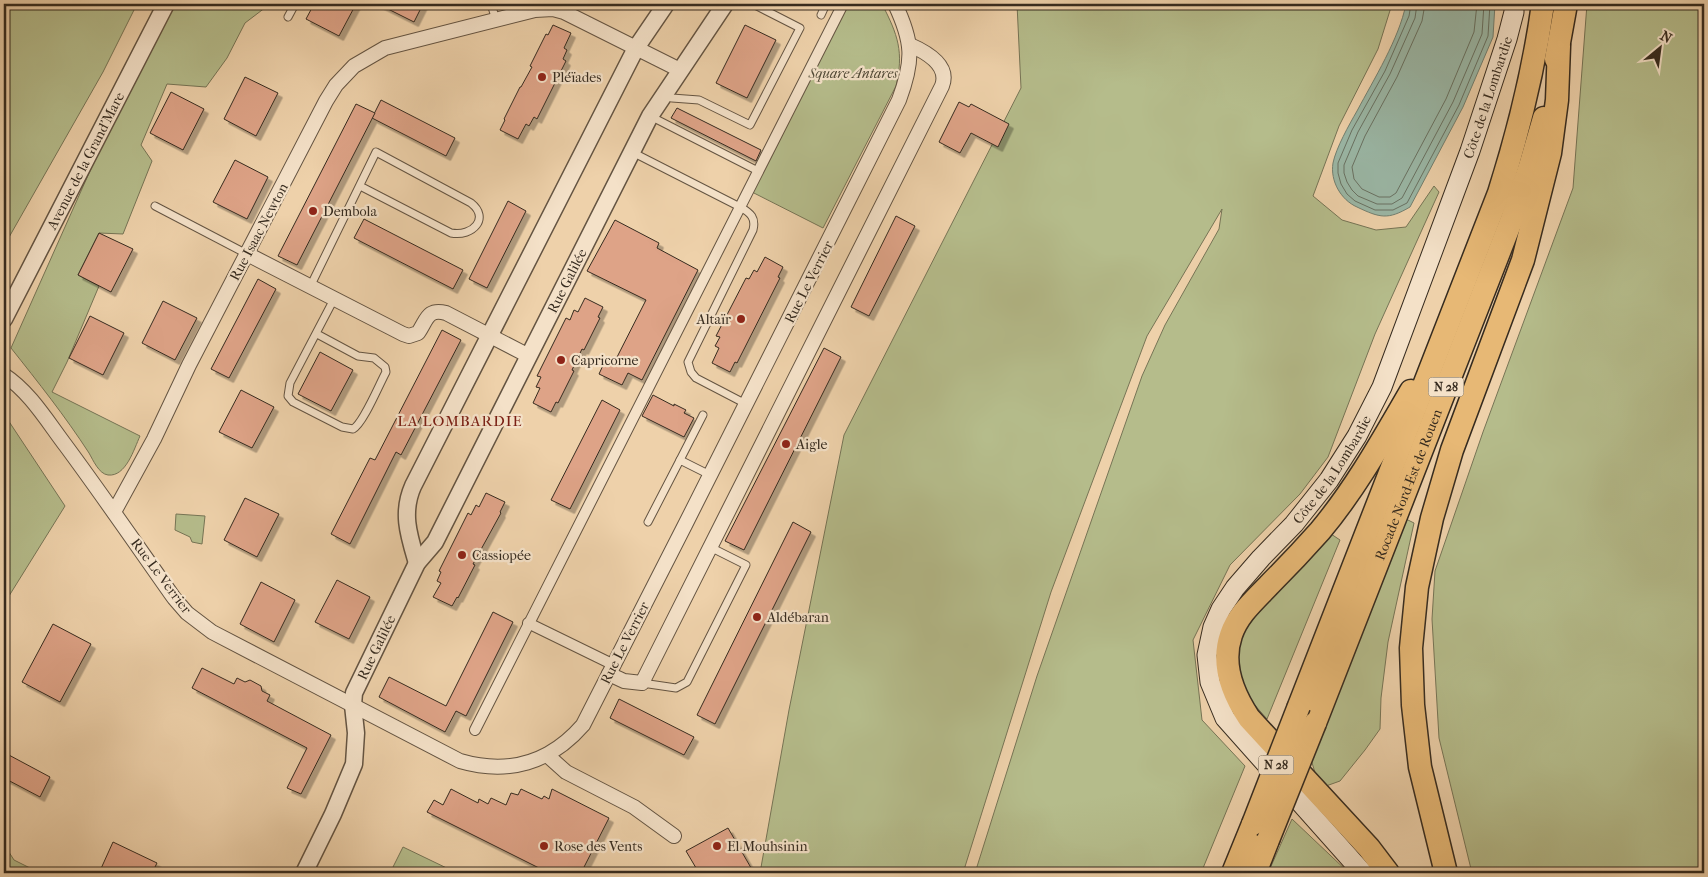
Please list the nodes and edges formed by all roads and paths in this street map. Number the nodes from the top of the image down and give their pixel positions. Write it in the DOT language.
graph roads {
  1 [pos="166,4"];
  2 [pos="295,4"];
  3 [pos="491,4"];
  4 [pos="666,4"];
  5 [pos="726,4"];
  6 [pos="753,4"];
  7 [pos="826,4"];
  8 [pos="843,4"];
  9 [pos="895,4"];
  10 [pos="1514,4"];
  11 [pos="1543,4"];
  12 [pos="1566,4"];
  13 [pos="821,15"];
  14 [pos="288,17"];
  15 [pos="496,20"];
  16 [pos="910,45"];
  17 [pos="1559,46"];
  18 [pos="636,48"];
  19 [pos="680,70"];
  20 [pos="663,96"];
  21 [pos="650,116"];
  22 [pos="632,152"];
  23 [pos="758,171"];
  24 [pos="360,186"];
  25 [pos="155,206"];
  26 [pos="740,208"];
  27 [pos="247,254"];
  28 [pos="310,286"];
  29 [pos="334,299"];
  30 [pos="4,319"];
  31 [pos="317,334"];
  32 [pos="489,335"];
  33 [pos="1444,336"];
  34 [pos="529,356"];
  35 [pos="4,375"];
  36 [pos="747,404"];
  37 [pos="703,415"];
  38 [pos="680,460"];
  39 [pos="710,475"];
  40 [pos="114,512"];
  41 [pos="648,522"];
  42 [pos="710,547"];
  43 [pos="417,562"];
  44 [pos="528,623"];
  45 [pos="612,670"];
  46 [pos="642,683"];
  47 [pos="352,705"];
  48 [pos="475,730"];
  49 [pos="547,755"];
  50 [pos="1261,832"];
  51 [pos="674,836"];
  52 [pos="304,873"];
  53 [pos="1234,873"];
  54 [pos="1255,873"];
  55 [pos="1362,873"];
  56 [pos="1388,873"];
  57 [pos="1446,873"];
  1 -- 30 [label="street, Avenue de la Grand'Mare"];
  2 -- 14 [label="lane"];
  3 -- 15 [label="lane"];
  4 -- 18 [label="street"];
  5 -- 19 [label="street, Rue Galilée"];
  6 -- 20 [label="lane"];
  7 -- 13 [label="lane"];
  8 -- 23 [label="street"];
  9 -- 16 [label="street"];
  10 -- 55 [label="main road, Côte de la Lombardie"];
  11 -- 33 [label="highway, Rocade Nord-Est de Rouen / N 28"];
  12 -- 17 [label="highway, Rocade Nord-Est de Rouen / N 28"];
  15 -- 18 [label="street, Rue Isaac Newton"];
  15 -- 27 [label="street, Rue Isaac Newton"];
  16 -- 36 [label="street, Rue Le Verrier"];
  16 -- 42 [label="street"];
  17 -- 50 [label="highway, Rocade Nord-Est de Rouen / N 28, bridge"];
  17 -- 57 [label="highway"];
  18 -- 19 [label="street, Rue Isaac Newton"];
  18 -- 32 [label="street"];
  19 -- 20 [label="street, Rue Galilée"];
  20 -- 21 [label="street, Rue Galilée"];
  21 -- 22 [label="street, Rue Galilée"];
  21 -- 23 [label="lane"];
  22 -- 26 [label="lane"];
  22 -- 34 [label="street, Rue Galilée"];
  23 -- 26 [label="street"];
  24 -- 24 [label="lane"];
  24 -- 28 [label="lane"];
  25 -- 27 [label="lane"];
  26 -- 36 [label="lane"];
  26 -- 44 [label="street"];
  27 -- 28 [label="street"];
  27 -- 40 [label="street, Rue Isaac Newton"];
  28 -- 29 [label="street"];
  29 -- 31 [label="lane"];
  29 -- 32 [label="street"];
  31 -- 31 [label="lane"];
  32 -- 34 [label="street"];
  32 -- 43 [label="street"];
  33 -- 50 [label="highway, Rocade Nord-Est de Rouen / N 28, bridge"];
  33 -- 56 [label="highway"];
  34 -- 43 [label="street, Rue Galilée"];
  35 -- 40 [label="street"];
  36 -- 39 [label="street, Rue Le Verrier"];
  37 -- 38 [label="lane"];
  38 -- 39 [label="lane"];
  38 -- 41 [label="lane"];
  39 -- 45 [label="street, Rue Le Verrier"];
  40 -- 47 [label="street, Rue Le Verrier"];
  42 -- 46 [label="street"];
  42 -- 46 [label="lane"];
  43 -- 47 [label="street, Rue Galilée"];
  44 -- 45 [label="street"];
  44 -- 48 [label="street"];
  45 -- 46 [label="street"];
  45 -- 49 [label="street, Rue Le Verrier"];
  47 -- 49 [label="street, Rue Le Verrier"];
  47 -- 52 [label="street"];
  49 -- 51 [label="street"];
  50 -- 53 [label="highway, Rocade Nord-Est de Rouen / N 28"];
  50 -- 54 [label="highway, Rocade Nord-Est de Rouen / N 28"];
}
